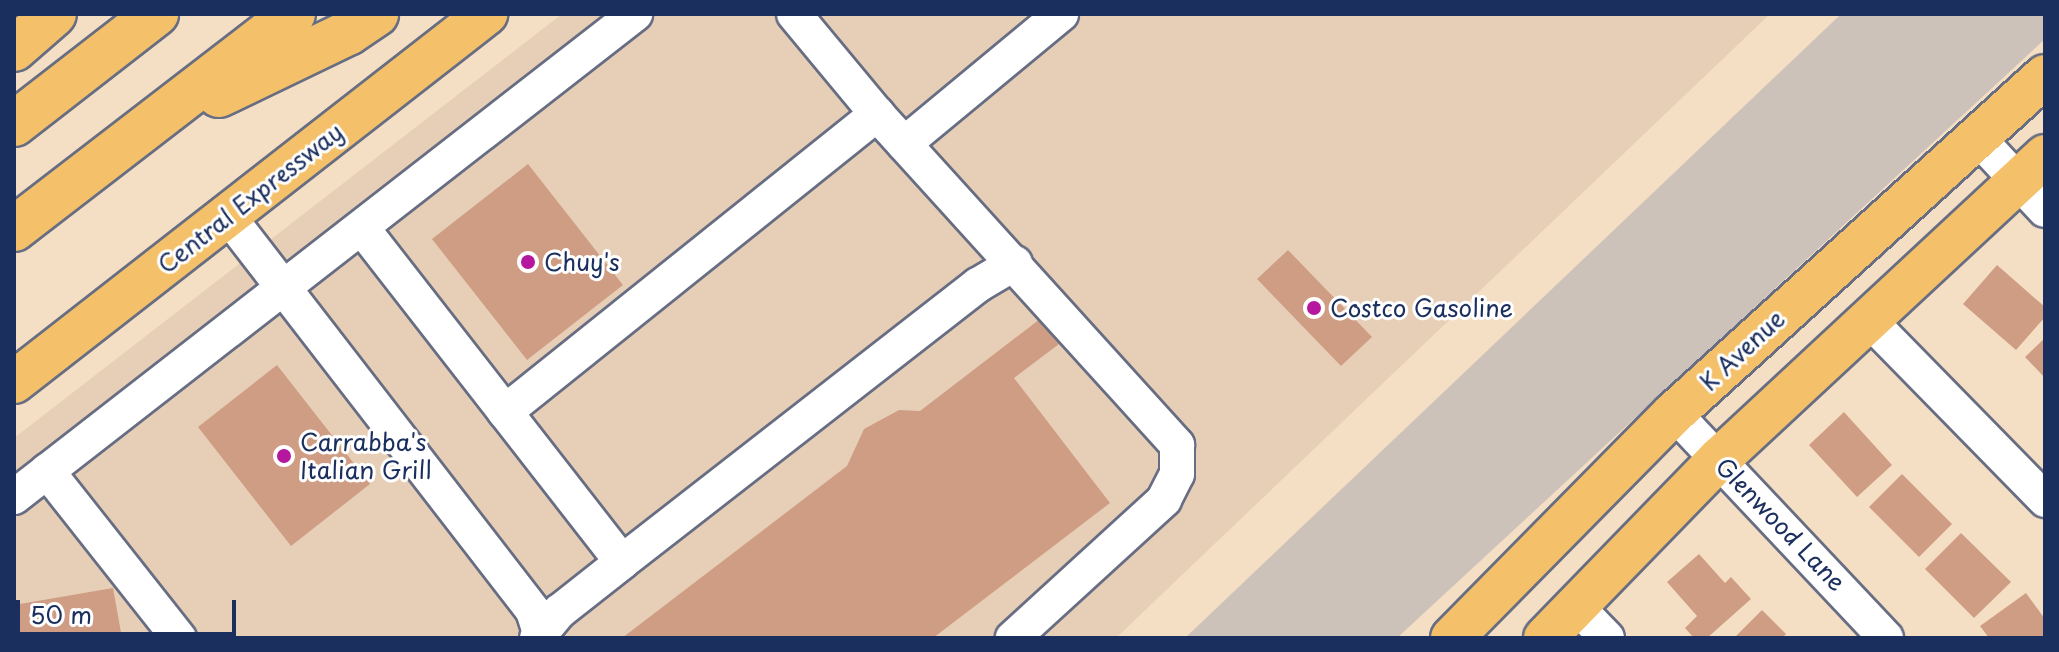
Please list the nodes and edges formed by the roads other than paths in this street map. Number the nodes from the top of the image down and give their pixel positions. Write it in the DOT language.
graph roads {
  1 [pos="54,14"];
  2 [pos="156,14"];
  3 [pos="293,14"];
  4 [pos="376,14"];
  5 [pos="486,14"];
  6 [pos="635,14"];
  7 [pos="794,14"];
  8 [pos="1061,14"];
  9 [pos="14,49"];
  10 [pos="2045,76"];
  11 [pos="877,114"];
  12 [pos="14,124"];
  13 [pos="145,130"];
  14 [pos="1976,136"];
  15 [pos="904,144"];
  16 [pos="2036,183"];
  17 [pos="228,216"];
  18 [pos="362,228"];
  19 [pos="14,229"];
  20 [pos="1015,263"];
  21 [pos="284,288"];
  22 [pos="1869,320"];
  23 [pos="14,382"];
  24 [pos="505,412"];
  25 [pos="1674,413"];
  26 [pos="1719,459"];
  27 [pos="47,471"];
  28 [pos="14,497"];
  29 [pos="2045,500"];
  30 [pos="622,562"];
  31 [pos="1577,607"];
  32 [pos="540,637"];
  33 [pos="179,638"];
  34 [pos="1013,638"];
  35 [pos="1452,638"];
  36 [pos="1545,638"];
  37 [pos="1607,638"];
  38 [pos="1886,638"];
  1 -- 9 [label="highway"];
  2 -- 12 [label="highway"];
  3 -- 13 [label="highway"];
  4 -- 13 [label="highway"];
  5 -- 17 [label="main road, Central Expressway"];
  6 -- 18 [label="street"];
  7 -- 11 [label="street"];
  8 -- 15 [label="street"];
  10 -- 14 [label="main road, K Avenue"];
  11 -- 15 [label="street"];
  11 -- 24 [label="street"];
  13 -- 19 [label="highway"];
  14 -- 16 [label="street"];
  14 -- 25 [label="main road, K Avenue"];
  15 -- 20 [label="street"];
  16 -- 22 [label="main road"];
  17 -- 21 [label="street"];
  17 -- 23 [label="main road, Central Expressway"];
  18 -- 21 [label="street"];
  18 -- 24 [label="street"];
  20 -- 30 [label="street"];
  20 -- 34 [label="street"];
  21 -- 27 [label="street"];
  21 -- 32 [label="street"];
  22 -- 26 [label="main road"];
  22 -- 29 [label="street"];
  24 -- 30 [label="street"];
  25 -- 26 [label="street, Glenwood Lane"];
  25 -- 35 [label="main road, K Avenue"];
  26 -- 31 [label="main road"];
  26 -- 38 [label="street, Glenwood Lane"];
  27 -- 28 [label="street"];
  27 -- 33 [label="street"];
  30 -- 32 [label="street"];
  31 -- 36 [label="main road"];
  31 -- 37 [label="street"];
}
